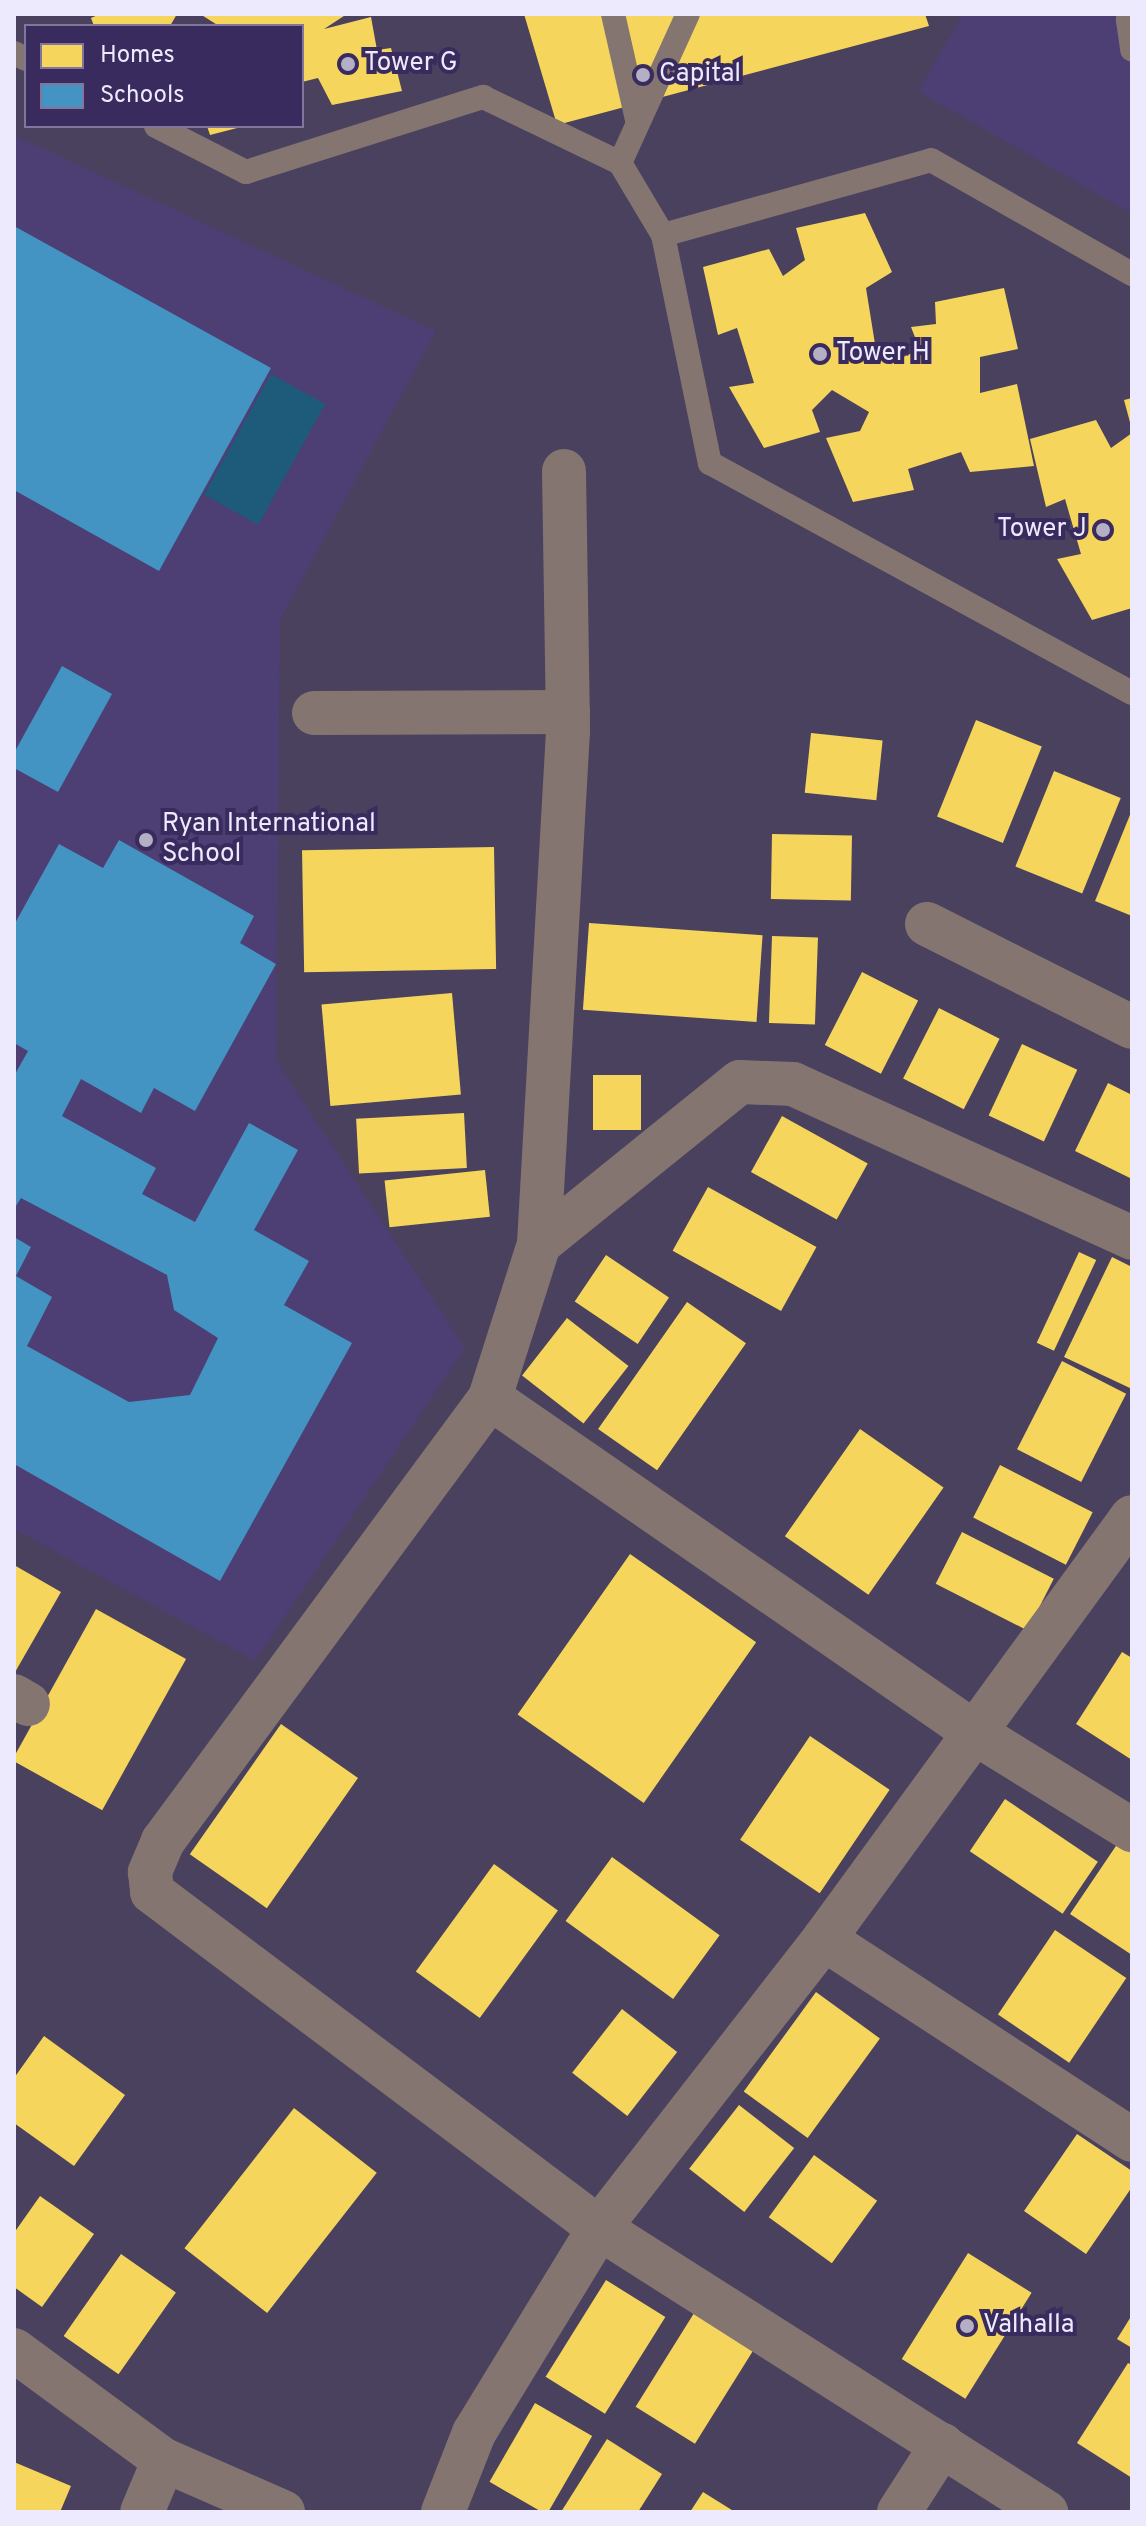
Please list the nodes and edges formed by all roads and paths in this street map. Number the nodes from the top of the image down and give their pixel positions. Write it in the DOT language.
graph roads {
  1 [pos="613,14"];
  2 [pos="688,14"];
  3 [pos="1131,14"];
  4 [pos="1132,50"];
  5 [pos="637,120"];
  6 [pos="160,128"];
  7 [pos="620,163"];
  8 [pos="663,235"];
  9 [pos="1132,274"];
  10 [pos="564,471"];
  11 [pos="1132,693"];
  12 [pos="568,712"];
  13 [pos="314,713"];
  14 [pos="927,924"];
  15 [pos="1132,1027"];
  16 [pos="1132,1238"];
  17 [pos="539,1244"];
  18 [pos="490,1398"];
  19 [pos="1132,1517"];
  20 [pos="975,1733"];
  21 [pos="1132,1830"];
  22 [pos="824,1939"];
  23 [pos="1132,2140"];
  24 [pos="599,2228"];
  25 [pos="14,2350"];
  26 [pos="942,2445"];
  27 [pos="164,2460"];
  28 [pos="142,2512"];
  29 [pos="283,2512"];
  30 [pos="443,2512"];
  31 [pos="899,2512"];
  32 [pos="1046,2512"];
  1 -- 5 [label="lane"];
  2 -- 5 [label="lane"];
  3 -- 4 [label="lane"];
  5 -- 7 [label="lane"];
  6 -- 7 [label="lane"];
  7 -- 8 [label="lane"];
  8 -- 9 [label="lane"];
  8 -- 11 [label="lane"];
  10 -- 12 [label="street"];
  12 -- 13 [label="street"];
  12 -- 17 [label="street"];
  14 -- 15 [label="street"];
  16 -- 17 [label="street"];
  17 -- 18 [label="street"];
  18 -- 20 [label="street"];
  18 -- 24 [label="street"];
  19 -- 20 [label="street"];
  20 -- 21 [label="street"];
  20 -- 22 [label="street"];
  22 -- 23 [label="street"];
  22 -- 24 [label="street"];
  24 -- 26 [label="street"];
  24 -- 30 [label="street"];
  25 -- 27 [label="street"];
  26 -- 31 [label="street"];
  26 -- 32 [label="street"];
  27 -- 28 [label="street"];
  27 -- 29 [label="street"];
}
